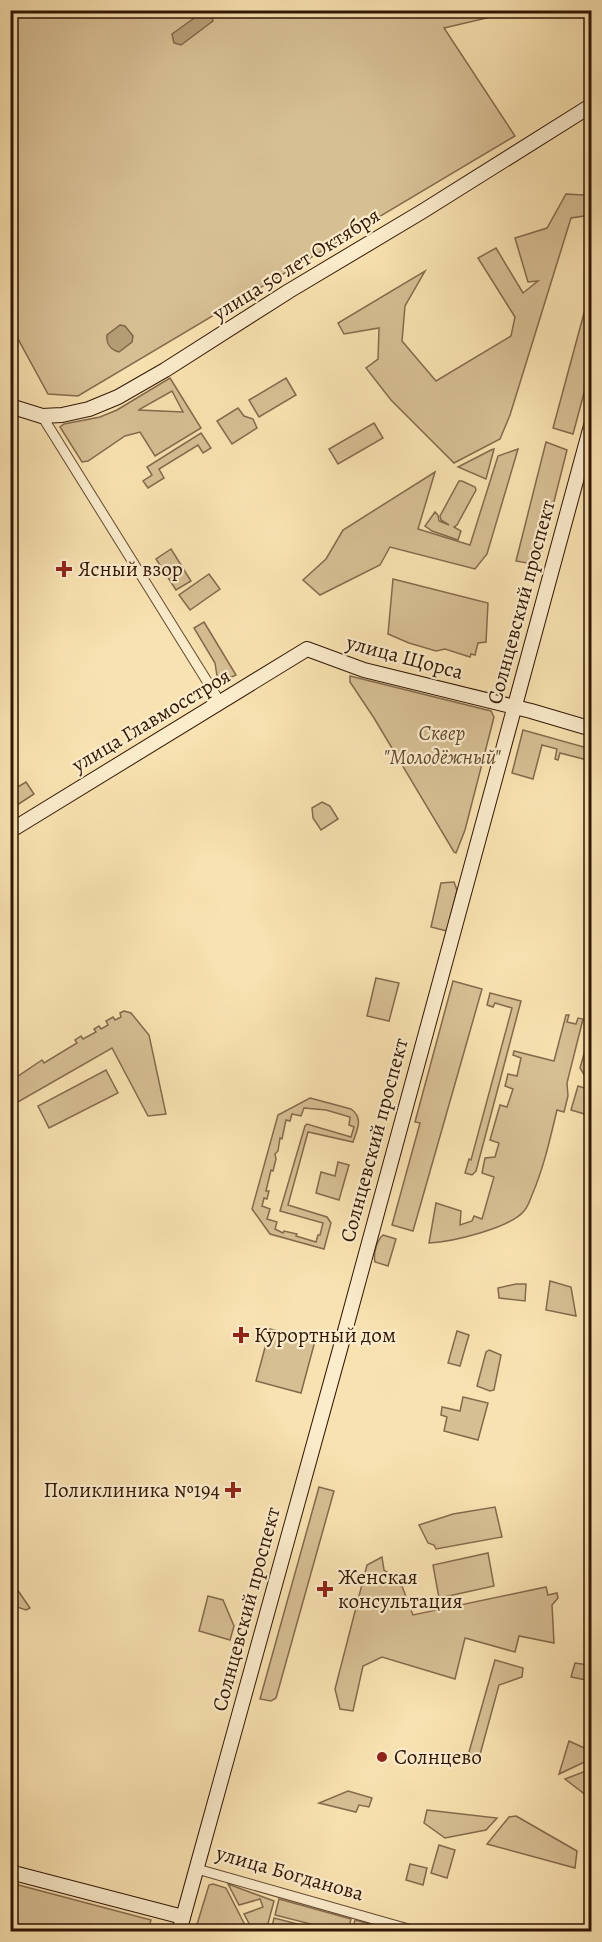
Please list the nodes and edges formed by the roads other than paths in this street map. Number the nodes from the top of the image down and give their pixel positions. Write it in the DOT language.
graph roads {
  1 [pos="591,105"];
  2 [pos="10,406"];
  3 [pos="42,416"];
  4 [pos="591,422"];
  5 [pos="314,650"];
  6 [pos="220,702"];
  7 [pos="513,708"];
  8 [pos="591,729"];
  9 [pos="10,831"];
  10 [pos="197,1869"];
  11 [pos="10,1872"];
  12 [pos="183,1917"];
  13 [pos="179,1932"];
  14 [pos="419,1932"];
  1 -- 3 [label="street, улица 50 лет Октября"];
  2 -- 3 [label="street, улица 50 лет Октября"];
  3 -- 6 [label="street"];
  4 -- 7 [label="street, Солнцевский проспект"];
  5 -- 6 [label="street, улица Главмосстроя"];
  5 -- 7 [label="street, улица Щорса"];
  6 -- 9 [label="street, улица Главмосстроя"];
  7 -- 8 [label="street, улица Щорса"];
  7 -- 10 [label="street, Солнцевский проспект"];
  10 -- 12 [label="street, улица Богданова"];
  10 -- 14 [label="street, улица Богданова"];
  11 -- 12 [label="street"];
  12 -- 13 [label="street, улица Богданова"];
}
